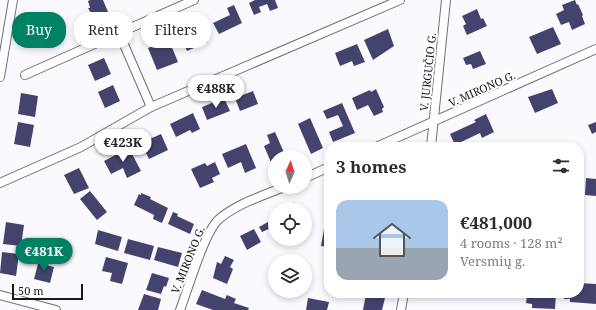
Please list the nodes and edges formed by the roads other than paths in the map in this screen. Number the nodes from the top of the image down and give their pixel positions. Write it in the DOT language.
graph roads {
  1 [pos="13,0"];
  2 [pos="194,0"];
  3 [pos="400,0"];
  4 [pos="446,0"];
  5 [pos="133,27"];
  6 [pos="85,48"];
  7 [pos="125,48"];
  8 [pos="596,49"];
  9 [pos="25,75"];
  10 [pos="0,77"];
  11 [pos="151,107"];
  12 [pos="433,122"];
  13 [pos="387,142"];
  14 [pos="431,142"];
  15 [pos="324,169"];
  16 [pos="312,175"];
  17 [pos="0,183"];
  18 [pos="268,194"];
  19 [pos="0,295"];
  20 [pos="403,298"];
  21 [pos="56,310"];
  22 [pos="180,310"];
  23 [pos="401,310"];
  1 -- 10 [label="street"];
  2 -- 5 [label="street"];
  3 -- 11 [label="street"];
  4 -- 12 [label="street, V. JURGUČIO G."];
  6 -- 9 [label="street"];
  7 -- 11 [label="street"];
  8 -- 12 [label="street, V. MIRONO G."];
  11 -- 17 [label="street"];
  12 -- 13 [label="street, V. MIRONO G."];
  12 -- 14 [label="street, V. JURGUČIO G."];
  15 -- 16 [label="street"];
  18 -- 22 [label="street, V. MIRONO G."];
  19 -- 21 [label="street"];
  20 -- 23 [label="street"];
}
